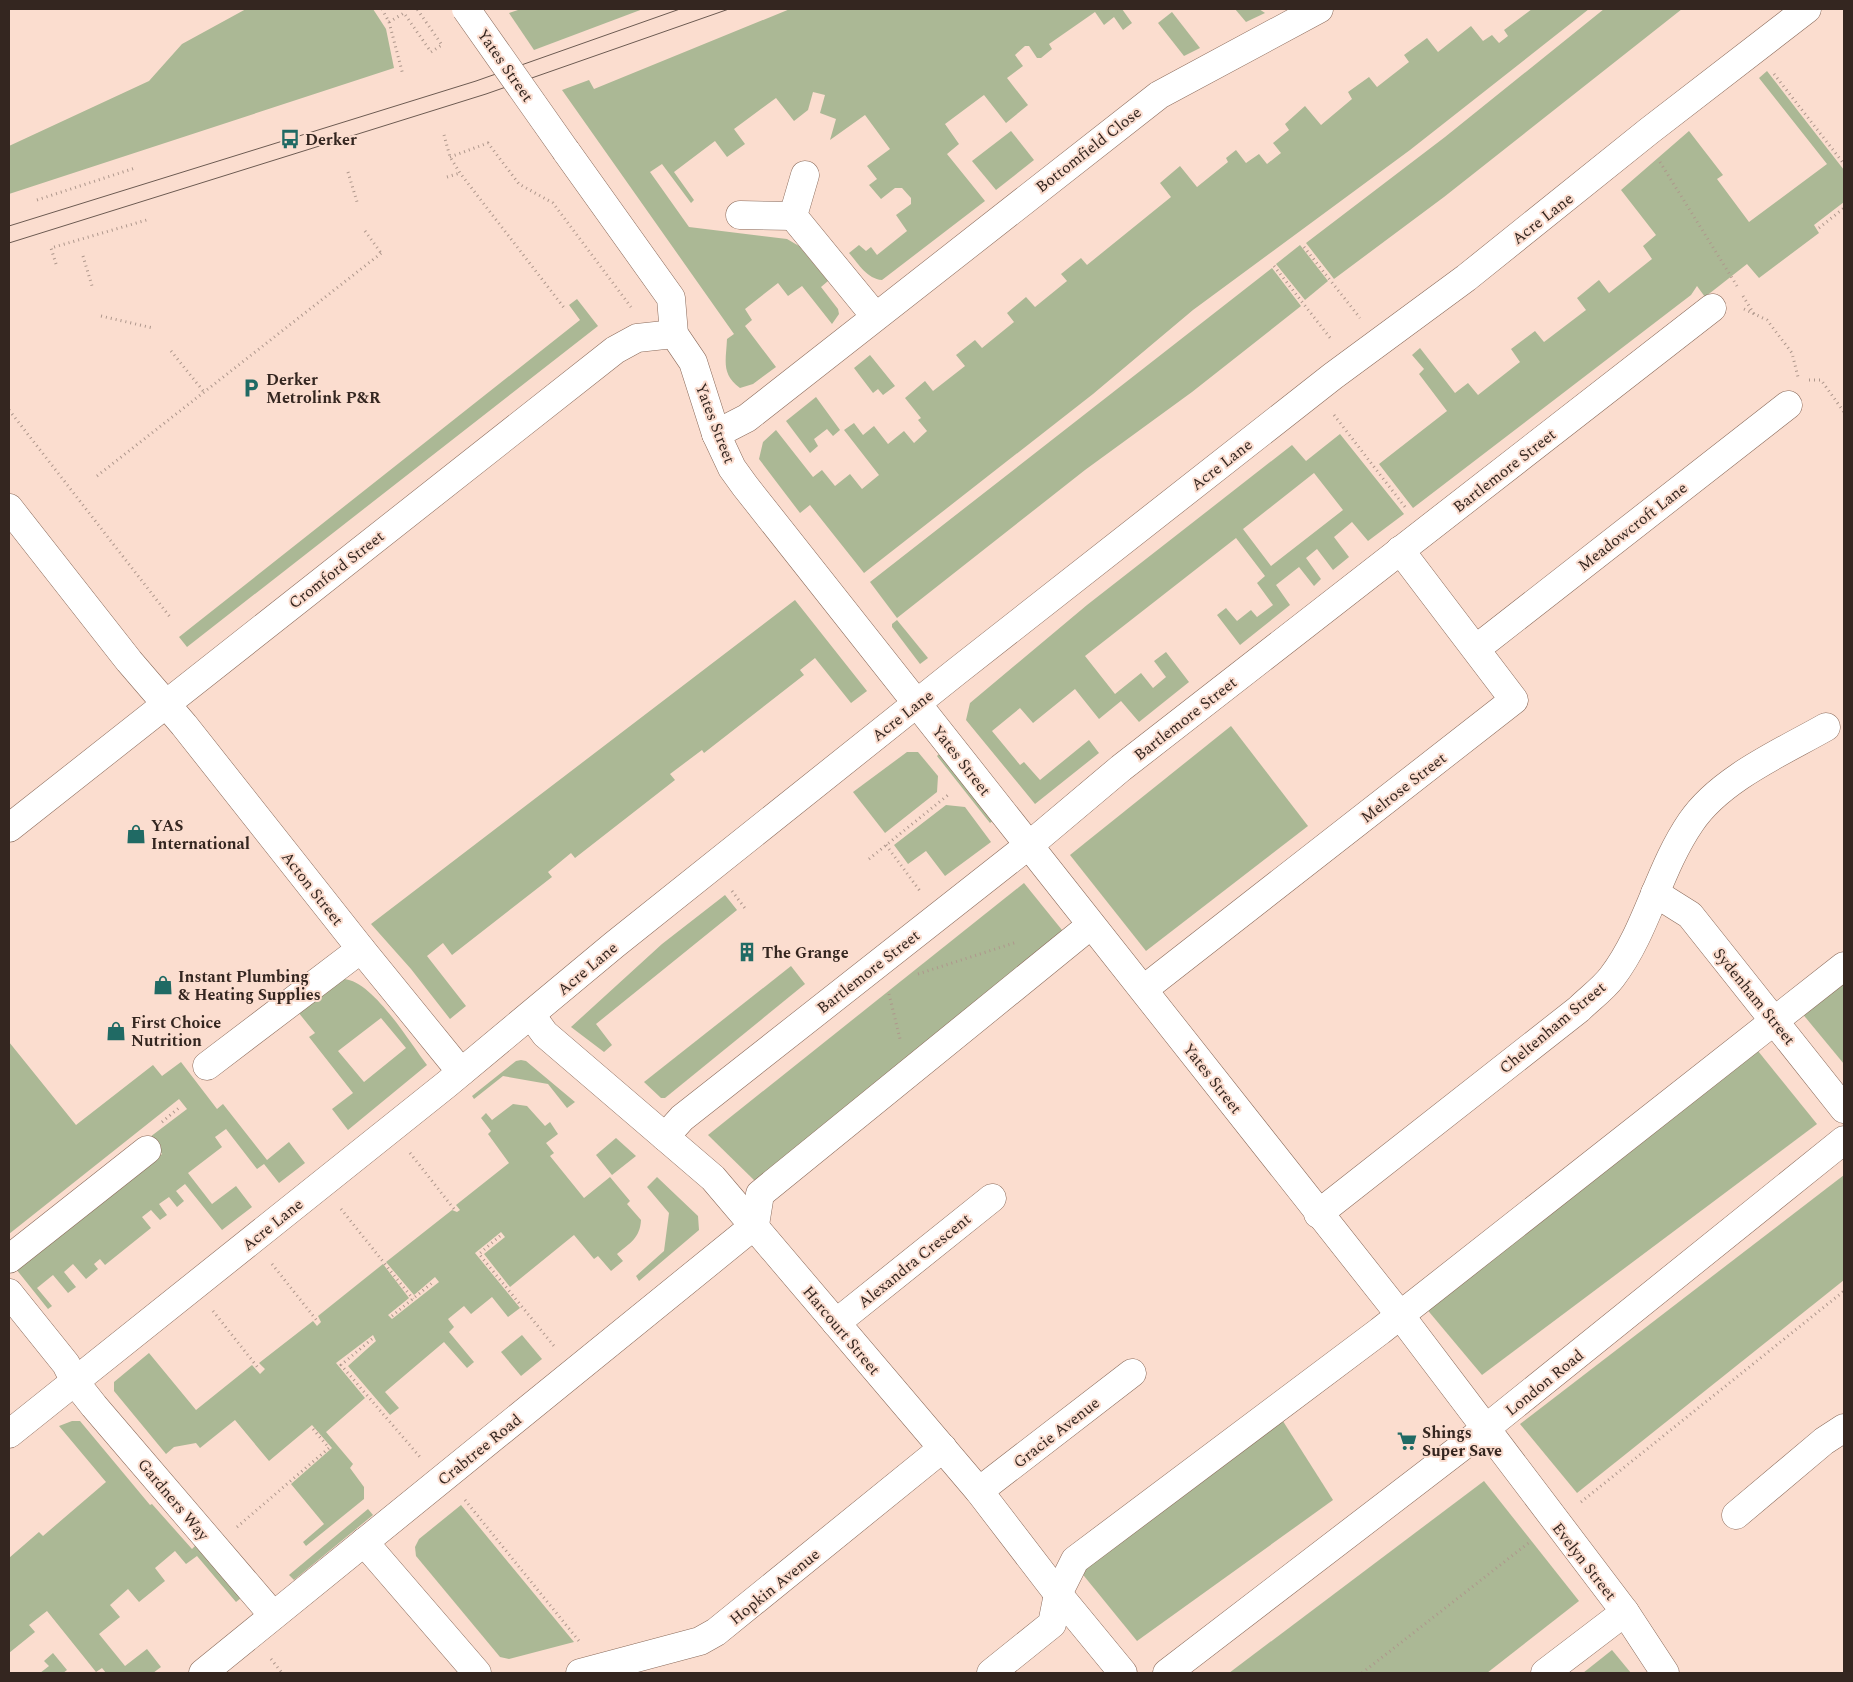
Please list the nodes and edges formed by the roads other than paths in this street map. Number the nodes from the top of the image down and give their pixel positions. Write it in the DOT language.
graph roads {
  1 [pos="466,9"];
  2 [pos="1318,9"];
  3 [pos="1807,9"];
  4 [pos="805,175"];
  5 [pos="740,216"];
  6 [pos="793,216"];
  7 [pos="1712,308"];
  8 [pos="875,316"];
  9 [pos="674,334"];
  10 [pos="1788,405"];
  11 [pos="716,434"];
  12 [pos="9,508"];
  13 [pos="1400,550"];
  14 [pos="1476,648"];
  15 [pos="165,703"];
  16 [pos="916,703"];
  17 [pos="1826,727"];
  18 [pos="9,828"];
  19 [pos="1028,844"];
  20 [pos="1655,893"];
  21 [pos="1092,925"];
  22 [pos="361,949"];
  23 [pos="1844,966"];
  24 [pos="1144,990"];
  25 [pos="531,1015"];
  26 [pos="1775,1022"];
  27 [pos="207,1066"];
  28 [pos="462,1072"];
  29 [pos="1844,1109"];
  30 [pos="665,1137"];
  31 [pos="1844,1140"];
  32 [pos="147,1150"];
  33 [pos="992,1198"];
  34 [pos="1318,1214"];
  35 [pos="755,1225"];
  36 [pos="9,1259"];
  37 [pos="9,1293"];
  38 [pos="1400,1315"];
  39 [pos="836,1323"];
  40 [pos="1132,1373"];
  41 [pos="75,1382"];
  42 [pos="1844,1428"];
  43 [pos="1485,1429"];
  44 [pos="9,1434"];
  45 [pos="943,1448"];
  46 [pos="979,1491"];
  47 [pos="1736,1515"];
  48 [pos="364,1542"];
  49 [pos="1058,1594"];
  50 [pos="1625,1612"];
  51 [pos="273,1615"];
  52 [pos="203,1673"];
  53 [pos="477,1673"];
  54 [pos="580,1673"];
  55 [pos="991,1673"];
  56 [pos="1122,1673"];
  57 [pos="1167,1673"];
  58 [pos="1545,1673"];
  59 [pos="1665,1673"];
  1 -- 9 [label="street, Yates Street, bridge"];
  2 -- 8 [label="street, Bottomfield Close"];
  3 -- 16 [label="street, Acre Lane"];
  4 -- 6 [label="street"];
  5 -- 6 [label="street"];
  6 -- 8 [label="street"];
  7 -- 13 [label="street, Bartlemore Street"];
  8 -- 11 [label="street, Bottomfield Close"];
  9 -- 11 [label="street, Yates Street"];
  9 -- 15 [label="street, Cromford Street"];
  10 -- 14 [label="street, Meadowcroft Lane"];
  11 -- 16 [label="street, Yates Street"];
  12 -- 15 [label="street, Acton Street"];
  13 -- 14 [label="street, Melrose Street"];
  13 -- 19 [label="street, Bartlemore Street"];
  14 -- 24 [label="street, Melrose Street"];
  15 -- 18 [label="street, Cromford Street"];
  15 -- 22 [label="street, Acton Street"];
  16 -- 19 [label="street, Yates Street"];
  16 -- 25 [label="street, Acre Lane"];
  17 -- 20 [label="street, Cheltenham Street"];
  19 -- 21 [label="street, Yates Street"];
  19 -- 30 [label="street, Bartlemore Street"];
  20 -- 26 [label="street, Sydenham Street"];
  20 -- 34 [label="street, Cheltenham Street"];
  21 -- 24 [label="street, Yates Street"];
  21 -- 35 [label="street"];
  22 -- 27 [label="street"];
  22 -- 28 [label="street, Acton Street"];
  23 -- 26 [label="street"];
  24 -- 34 [label="street, Yates Street"];
  25 -- 28 [label="street, Acre Lane"];
  25 -- 30 [label="street, Harcourt Street"];
  26 -- 29 [label="street, Sydenham Street"];
  26 -- 38 [label="street"];
  28 -- 41 [label="street, Acre Lane"];
  30 -- 35 [label="street, Harcourt Street"];
  31 -- 43 [label="street, London Road"];
  32 -- 36 [label="street"];
  33 -- 39 [label="street, Alexandra Crescent"];
  34 -- 38 [label="street, Yates Street"];
  35 -- 39 [label="street, Harcourt Street"];
  35 -- 48 [label="street, Crabtree Road"];
  37 -- 41 [label="street, Gardners Way"];
  38 -- 43 [label="street, Yates Street"];
  38 -- 49 [label="street"];
  39 -- 45 [label="street, Harcourt Street"];
  40 -- 46 [label="street, Gracie Avenue"];
  41 -- 44 [label="street, Acre Lane"];
  41 -- 51 [label="street, Gardners Way"];
  42 -- 47 [label="street"];
  43 -- 50 [label="street, Evelyn Street"];
  43 -- 57 [label="street, London Road"];
  45 -- 46 [label="street, Harcourt Street"];
  45 -- 54 [label="street, Hopkin Avenue"];
  46 -- 49 [label="street, Harcourt Street"];
  48 -- 51 [label="street, Crabtree Road"];
  48 -- 53 [label="street"];
  49 -- 55 [label="street"];
  49 -- 56 [label="street, Harcourt Street"];
  50 -- 58 [label="street, Evelyn Street"];
  50 -- 59 [label="street"];
  51 -- 52 [label="street, Crabtree Road"];
}
